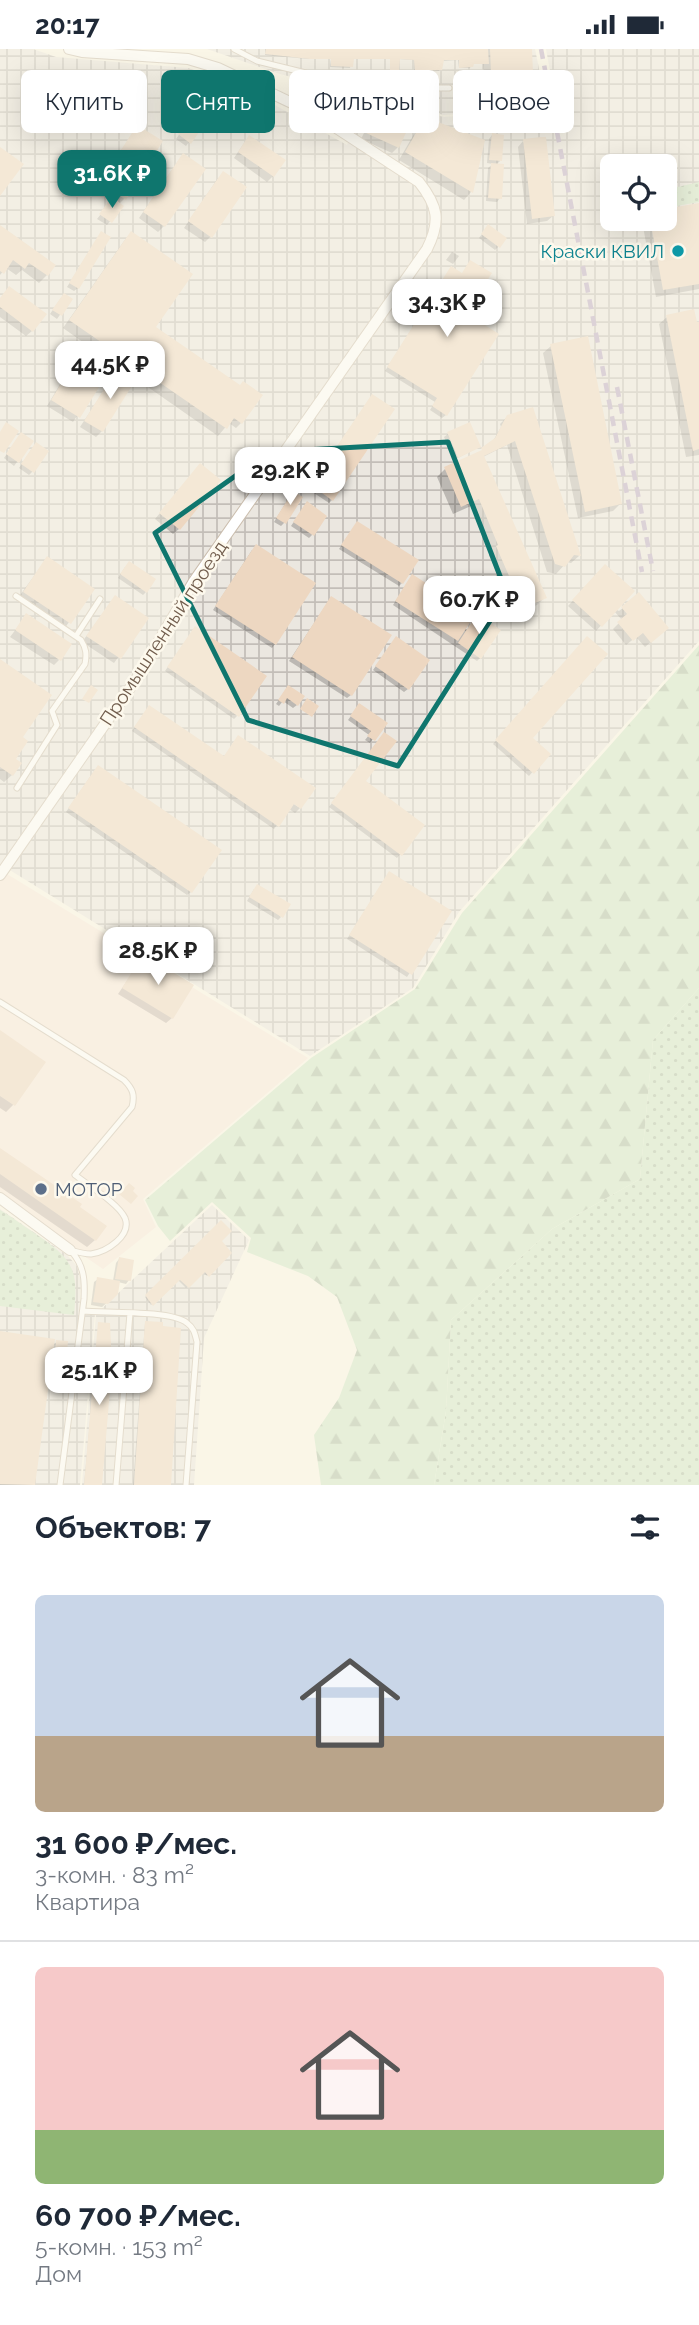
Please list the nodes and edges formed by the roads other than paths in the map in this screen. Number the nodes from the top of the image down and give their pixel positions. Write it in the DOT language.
graph roads {
  1 [pos="69,49"];
  2 [pos="234,49"];
  3 [pos="294,70"];
  4 [pos="439,88"];
  5 [pos="450,88"];
  6 [pos="349,133"];
  7 [pos="348,136"];
  8 [pos="16,596"];
  9 [pos="100,599"];
  10 [pos="76,636"];
  11 [pos="18,788"];
  12 [pos="0,875"];
  13 [pos="0,1002"];
  14 [pos="0,1198"];
  15 [pos="70,1250"];
  16 [pos="83,1311"];
  17 [pos="130,1313"];
  18 [pos="60,1485"];
  19 [pos="116,1485"];
  20 [pos="186,1485"];
  1 -- 7 [label="street, Промышленный проезд"];
  2 -- 3 [label="lane"];
  4 -- 5 [label="lane"];
  6 -- 7 [label="lane"];
  7 -- 12 [label="street, Промышленный проезд"];
  8 -- 10 [label="lane"];
  9 -- 10 [label="lane"];
  10 -- 11 [label="lane"];
  13 -- 15 [label="lane"];
  14 -- 15 [label="street"];
  15 -- 16 [label="lane"];
  16 -- 17 [label="lane"];
  16 -- 18 [label="lane"];
  17 -- 19 [label="lane"];
  17 -- 20 [label="lane"];
}
